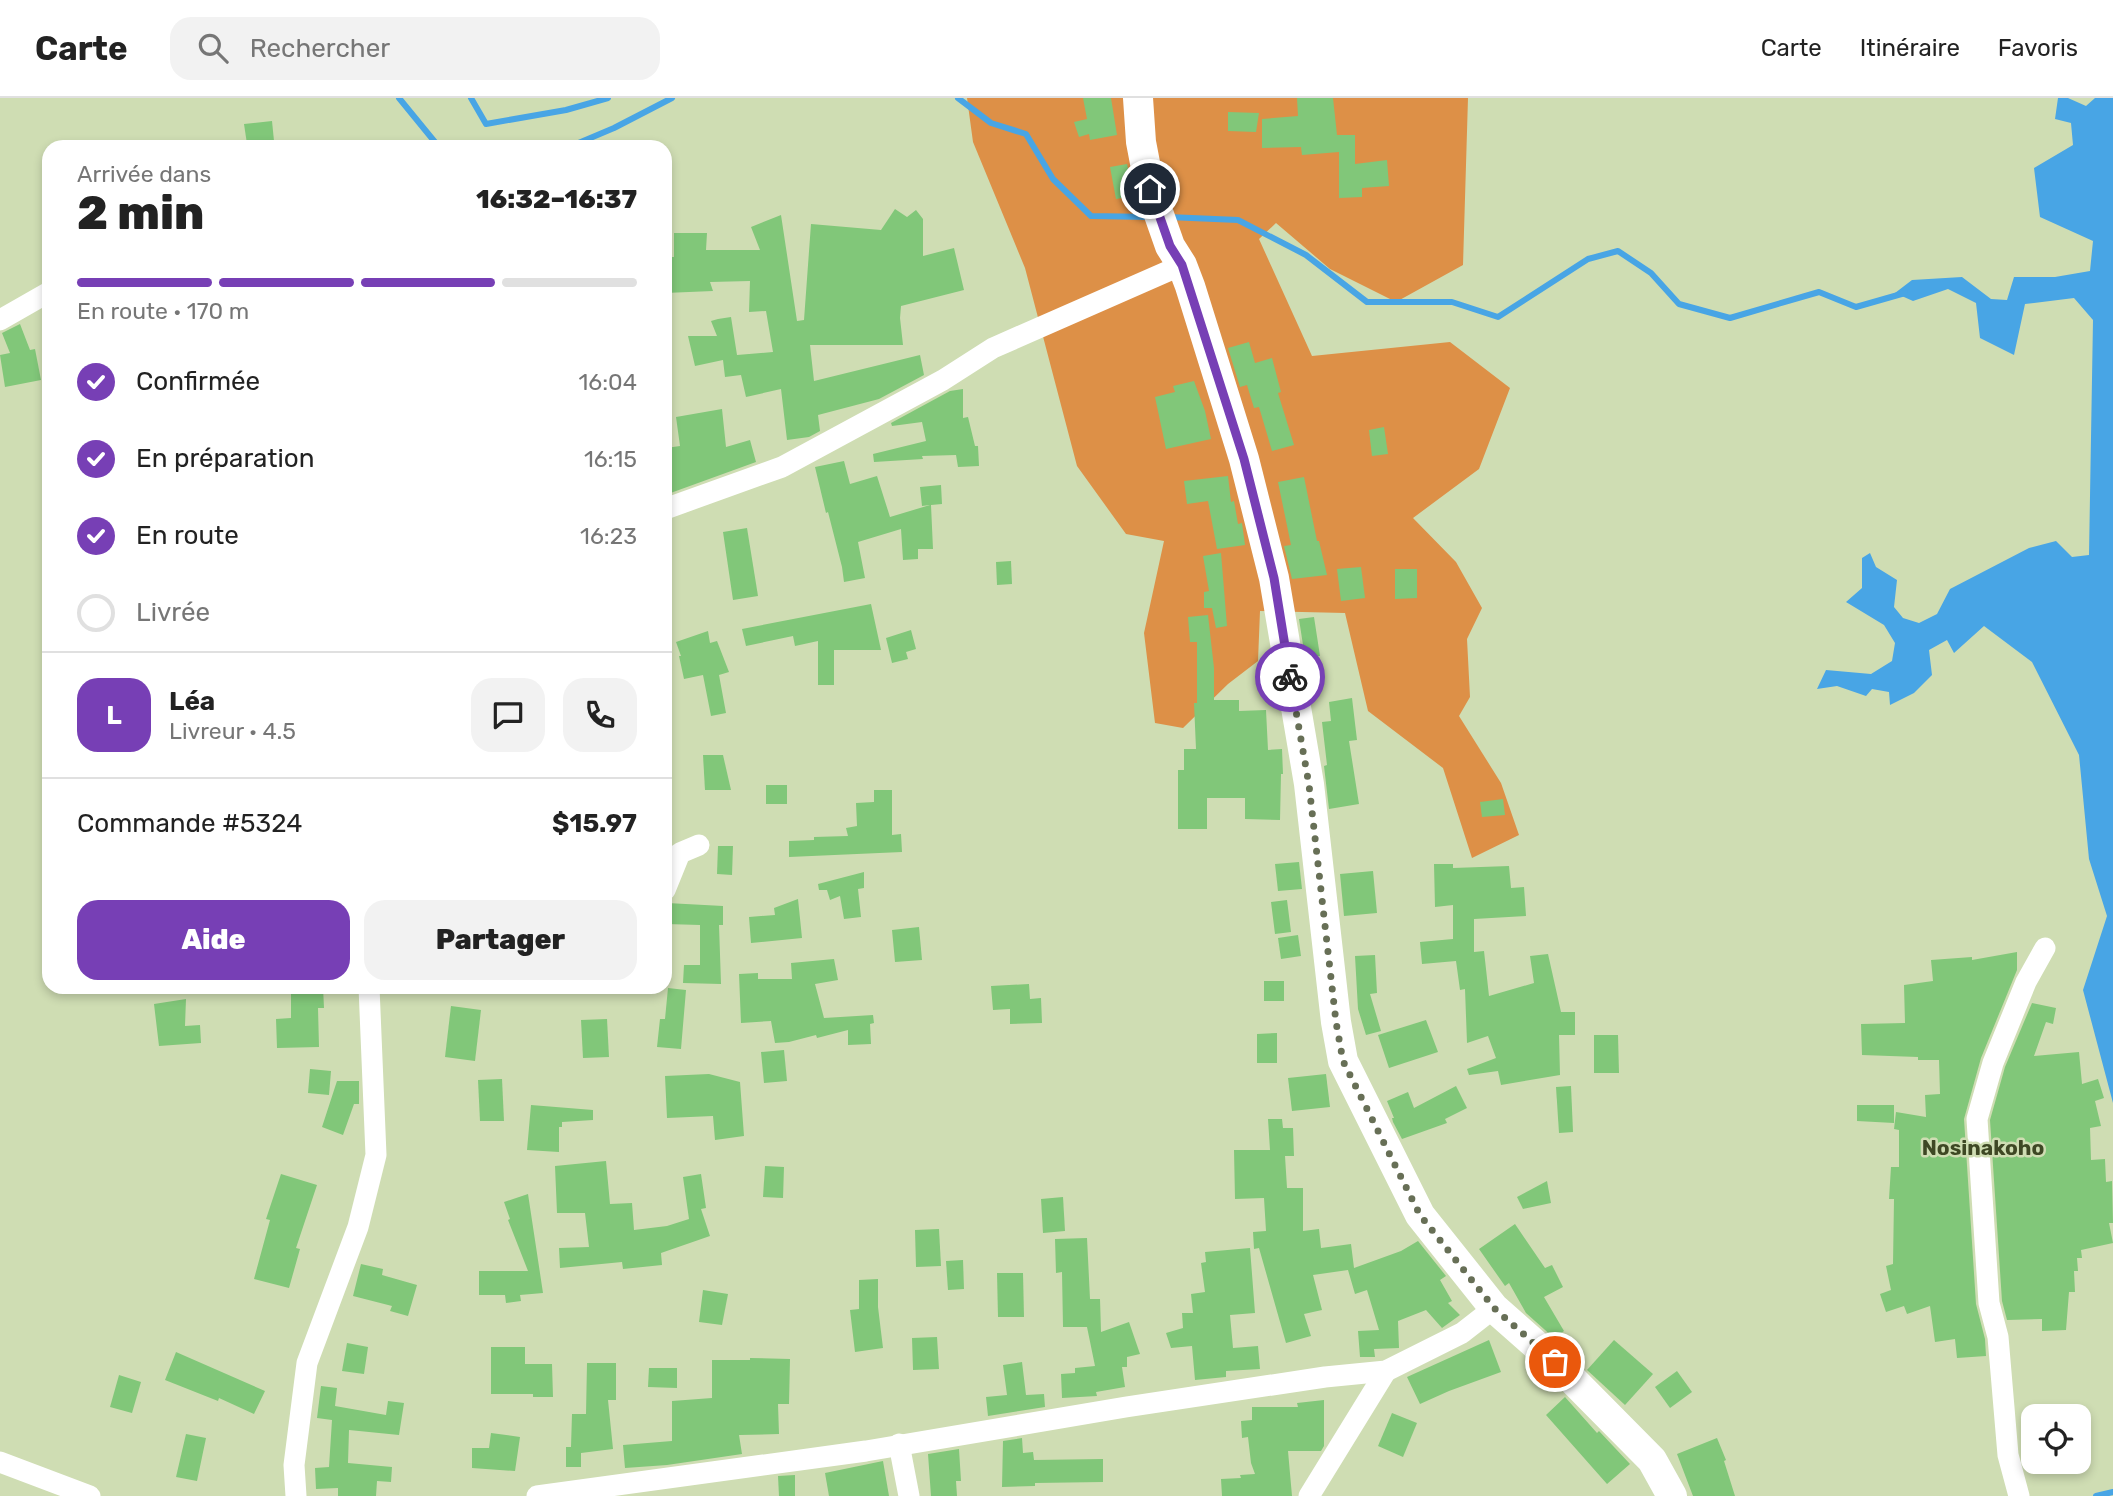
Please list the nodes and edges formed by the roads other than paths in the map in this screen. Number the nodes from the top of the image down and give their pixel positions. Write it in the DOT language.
graph roads {
  1 [pos="1138,98"];
  2 [pos="1176,256"];
  3 [pos="42,296"];
  4 [pos="0,320"];
  5 [pos="672,506"];
  6 [pos="699,845"];
  7 [pos="672,873"];
  8 [pos="2045,948"];
  9 [pos="369,994"];
  10 [pos="1494,1308"];
  11 [pos="1386,1370"];
  12 [pos="899,1444"];
  13 [pos="0,1462"];
  14 [pos="608,1491"];
  15 [pos="90,1496"];
  16 [pos="296,1496"];
  17 [pos="537,1496"];
  18 [pos="909,1496"];
  19 [pos="1309,1496"];
  20 [pos="1672,1496"];
  21 [pos="2019,1496"];
  1 -- 2 [label="street"];
  2 -- 5 [label="street"];
  2 -- 10 [label="street"];
  3 -- 4 [label="street"];
  6 -- 7 [label="street"];
  8 -- 21 [label="street"];
  9 -- 16 [label="street"];
  10 -- 11 [label="street"];
  10 -- 20 [label="street"];
  11 -- 12 [label="street"];
  11 -- 19 [label="street"];
  12 -- 14 [label="street"];
  12 -- 18 [label="street"];
  13 -- 15 [label="street"];
  14 -- 17 [label="street"];
}
